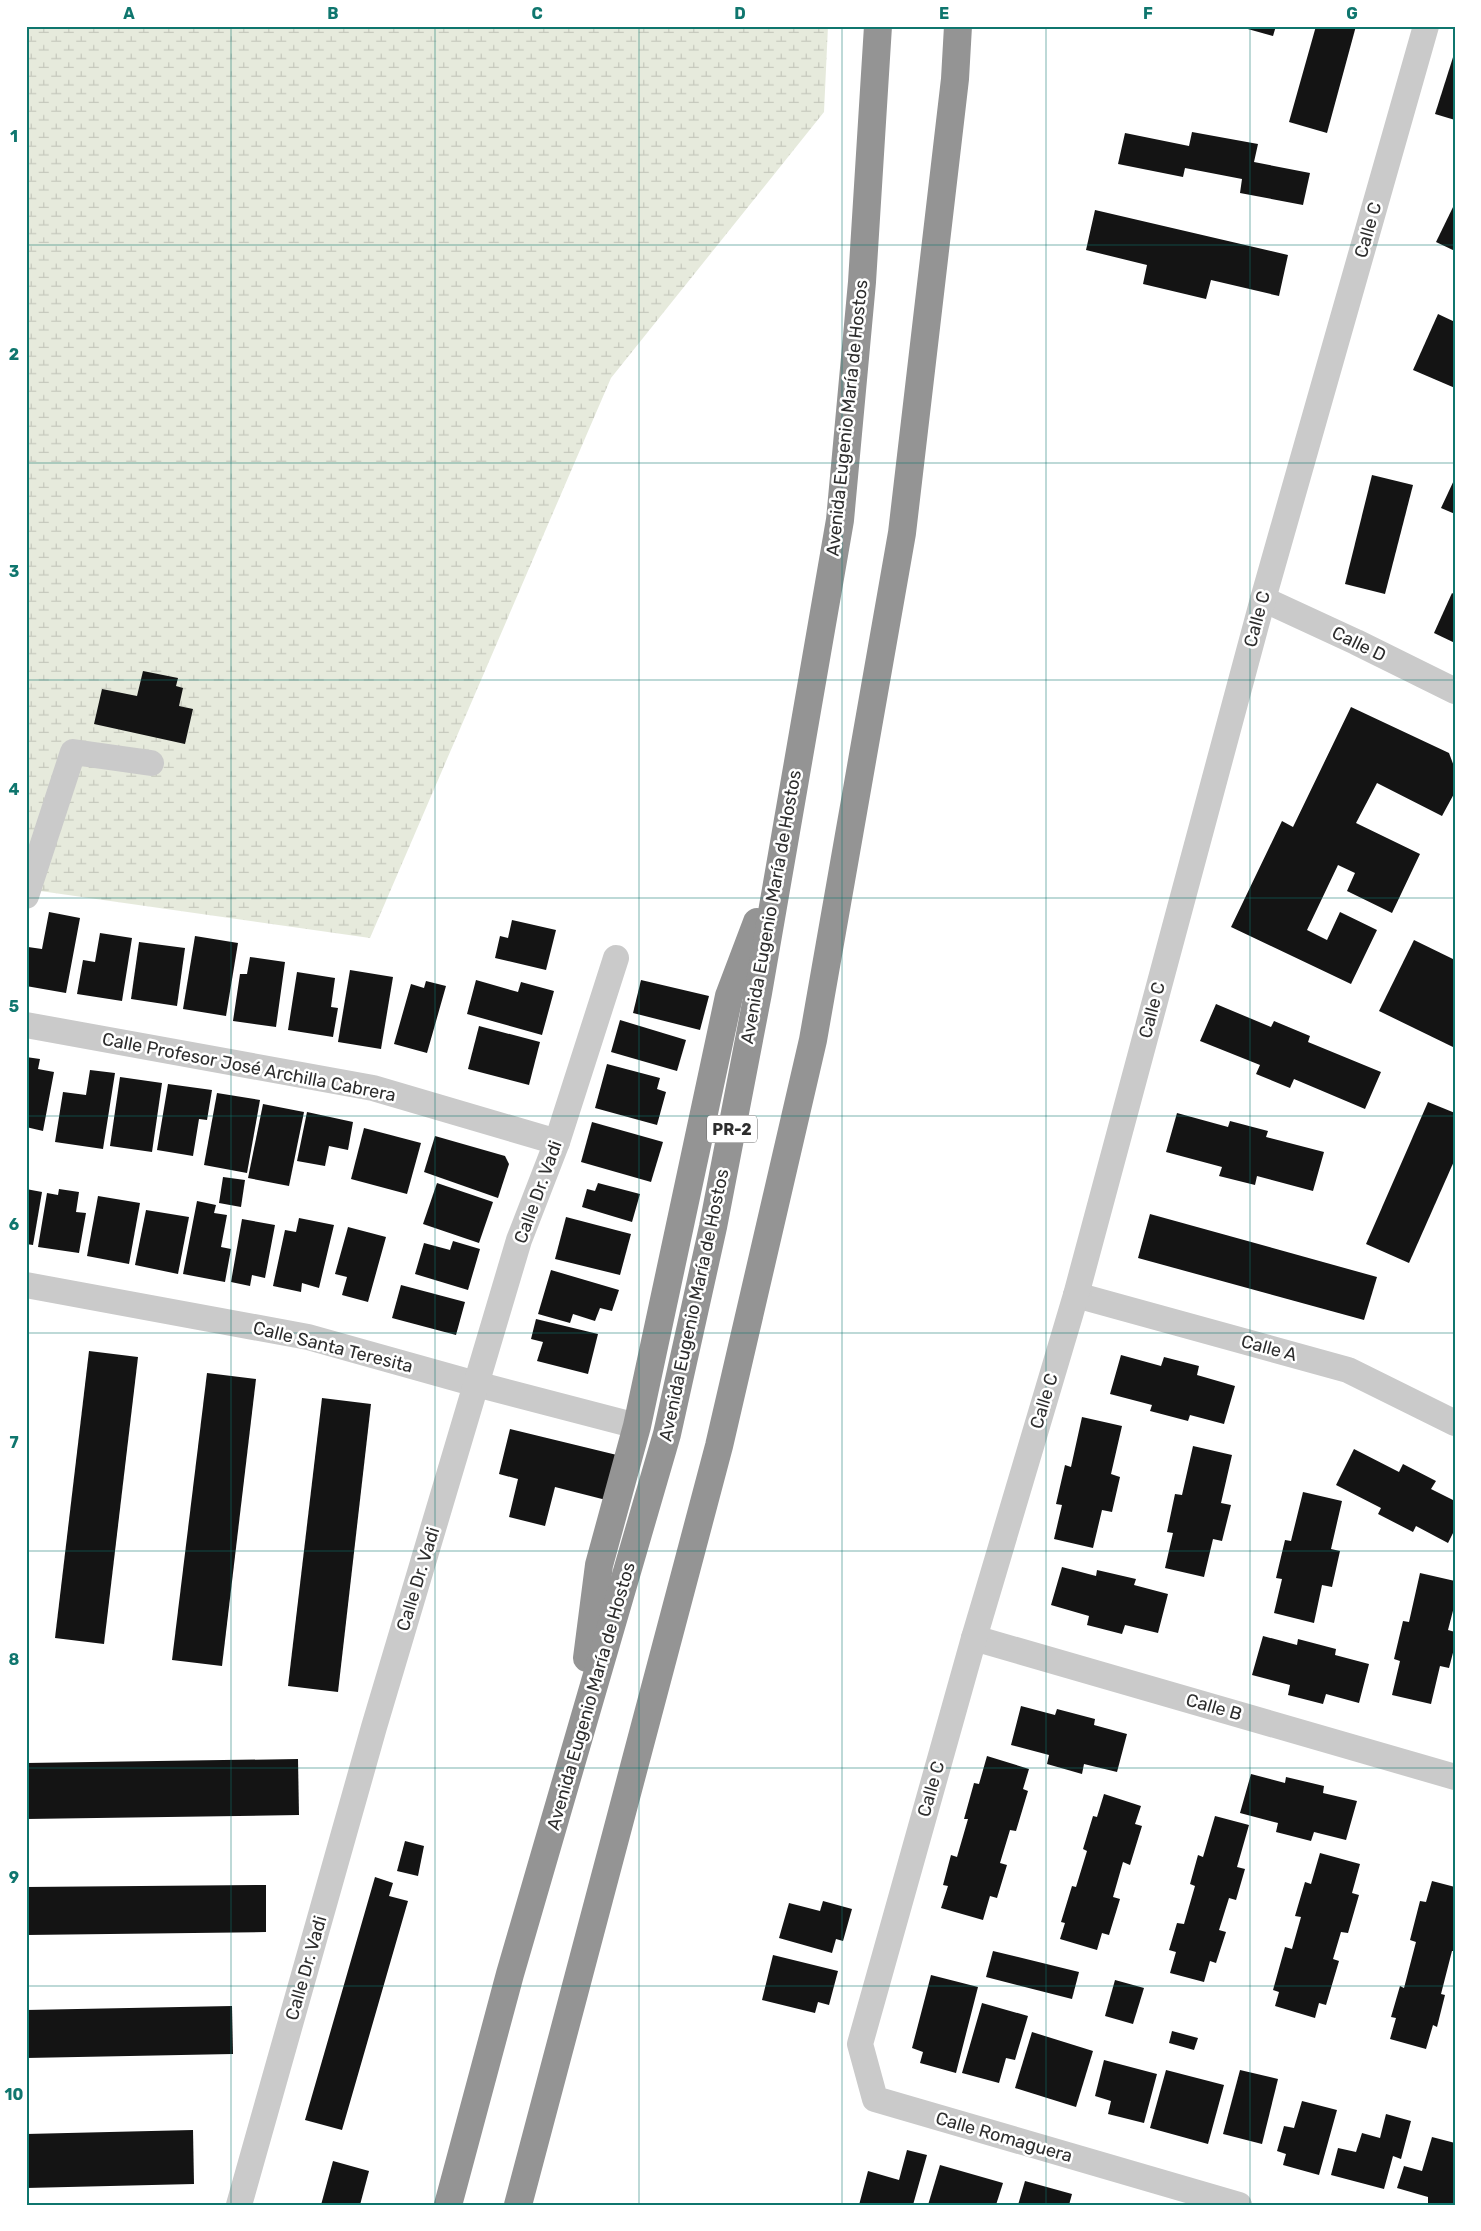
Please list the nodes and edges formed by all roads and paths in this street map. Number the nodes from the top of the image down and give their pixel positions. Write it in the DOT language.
graph roads {
  1 [pos="878,26"];
  2 [pos="958,26"];
  3 [pos="1426,26"];
  4 [pos="1262,599"];
  5 [pos="1455,691"];
  6 [pos="151,763"];
  7 [pos="780,860"];
  8 [pos="26,896"];
  9 [pos="616,958"];
  10 [pos="26,1025"];
  11 [pos="557,1142"];
  12 [pos="26,1284"];
  13 [pos="1076,1295"];
  14 [pos="476,1384"];
  15 [pos="1455,1423"];
  16 [pos="637,1426"];
  17 [pos="974,1638"];
  18 [pos="576,1745"];
  19 [pos="1455,1777"];
  20 [pos="874,1993"];
  21 [pos="239,2205"];
  22 [pos="448,2205"];
  23 [pos="518,2205"];
  24 [pos="1239,2205"];
  1 -- 7 [label="highway, Avenida Eugenio María de Hostos / PR-2"];
  2 -- 23 [label="highway"];
  3 -- 4 [label="street, Calle C"];
  4 -- 5 [label="street, Calle D"];
  4 -- 13 [label="street, Calle C"];
  6 -- 8 [label="street"];
  7 -- 16 [label="highway"];
  7 -- 18 [label="highway, Avenida Eugenio María de Hostos / PR-2"];
  9 -- 11 [label="street, Calle Dr. Vadi"];
  10 -- 11 [label="street, Calle Profesor José Archilla Cabrera"];
  11 -- 14 [label="street, Calle Dr. Vadi"];
  12 -- 14 [label="street, Calle Santa Teresita"];
  13 -- 15 [label="street, Calle A"];
  13 -- 17 [label="street, Calle C"];
  14 -- 16 [label="street, Calle Santa Teresita"];
  14 -- 21 [label="street, Calle Dr. Vadi"];
  16 -- 18 [label="highway"];
  17 -- 19 [label="street, Calle B"];
  17 -- 20 [label="street, Calle C"];
  18 -- 22 [label="highway, Avenida Eugenio María de Hostos / PR-2"];
  20 -- 24 [label="street, Calle Romaguera"];
}
